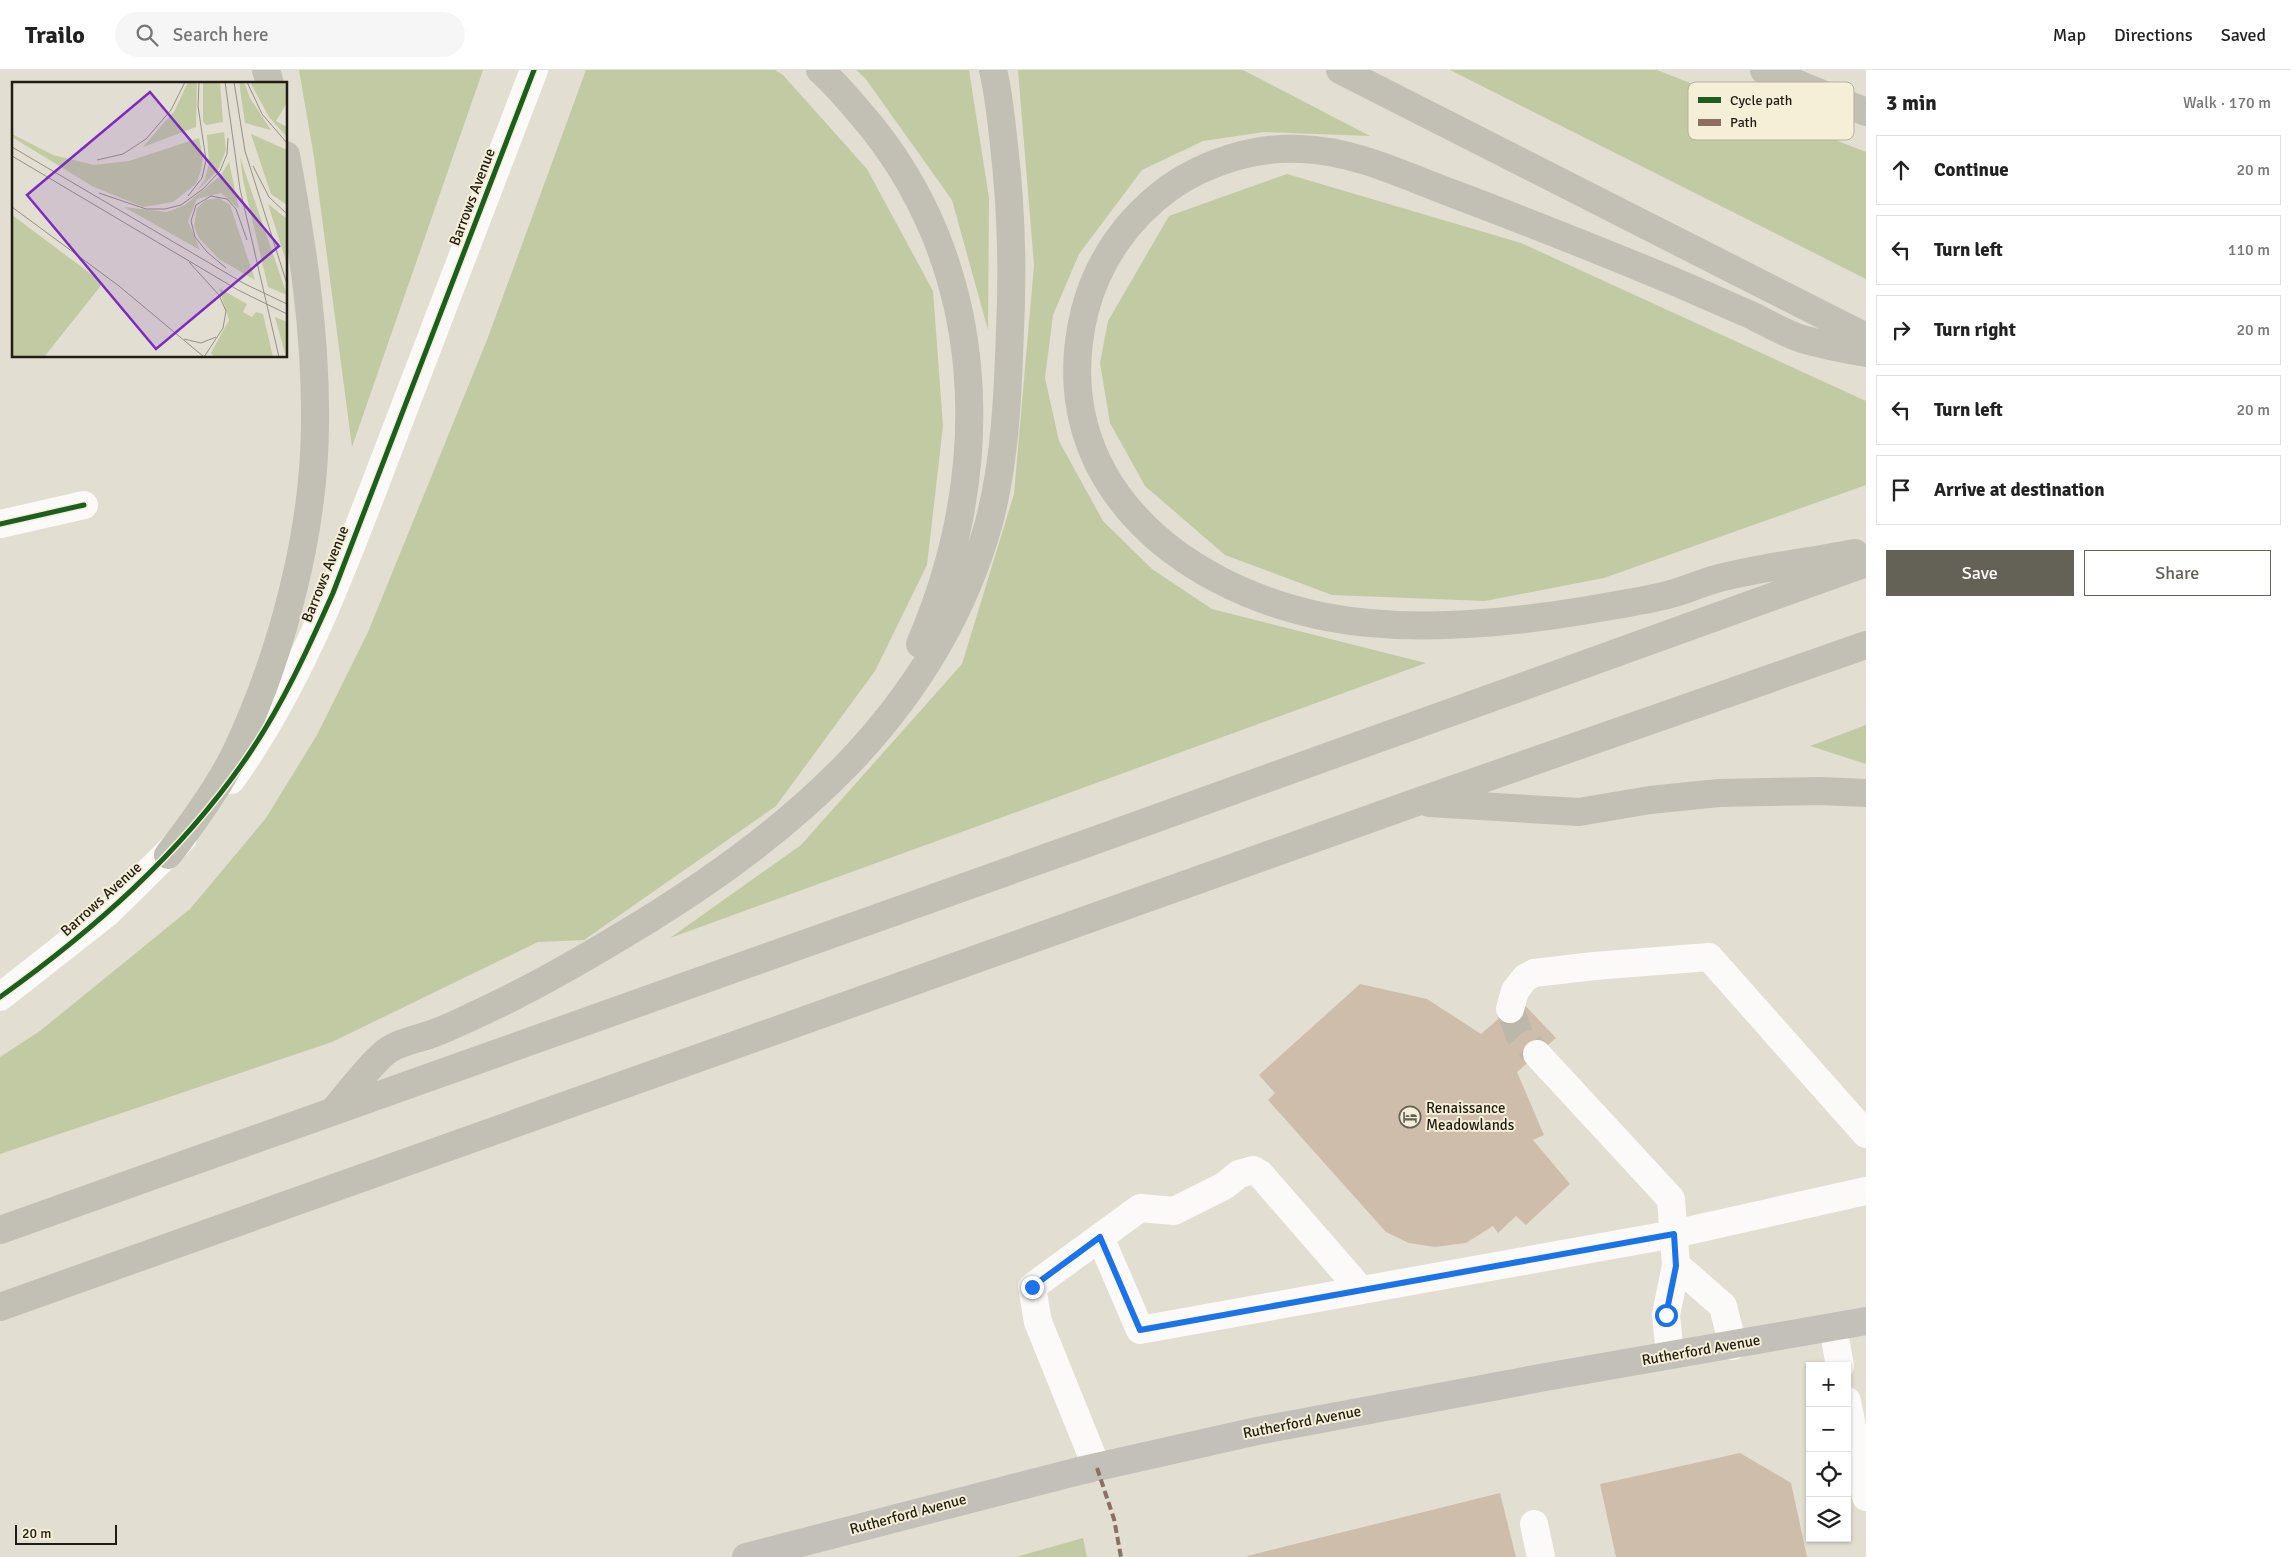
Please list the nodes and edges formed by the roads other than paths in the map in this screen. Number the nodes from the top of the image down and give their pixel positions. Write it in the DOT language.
graph roads {
  1 [pos="534,70"];
  2 [pos="820,70"];
  3 [pos="993,70"];
  4 [pos="1340,70"];
  5 [pos="1764,70"];
  6 [pos="1793,82"];
  7 [pos="1854,107"];
  8 [pos="1866,112"];
  9 [pos="288,168"];
  10 [pos="1866,337"];
  11 [pos="1866,353"];
  12 [pos="84,505"];
  13 [pos="0,524"];
  14 [pos="1866,551"];
  15 [pos="1866,563"];
  16 [pos="1866,645"];
  17 [pos="1866,793"];
  18 [pos="816,796"];
  19 [pos="1418,802"];
  20 [pos="168,855"];
  21 [pos="0,997"];
  22 [pos="1510,1009"];
  23 [pos="1537,1054"];
  24 [pos="333,1112"];
  25 [pos="1866,1134"];
  26 [pos="1866,1191"];
  27 [pos="0,1230"];
  28 [pos="1674,1234"];
  29 [pos="1100,1237"];
  30 [pos="1676,1266"];
  31 [pos="1362,1290"];
  32 [pos="0,1307"];
  33 [pos="1866,1321"];
  34 [pos="1833,1327"];
  35 [pos="1733,1346"];
  36 [pos="1670,1355"];
  37 [pos="1839,1362"];
  38 [pos="1848,1407"];
  39 [pos="1097,1468"];
  40 [pos="1866,1497"];
  41 [pos="1534,1524"];
  42 [pos="746,1557"];
  43 [pos="1541,1557"];
  1 -- 20 [label="street, Barrows Avenue"];
  2 -- 18 [label="highway"];
  3 -- 18 [label="highway"];
  4 -- 10 [label="highway"];
  5 -- 6 [label="highway"];
  7 -- 8 [label="highway"];
  9 -- 20 [label="highway"];
  11 -- 14 [label="highway"];
  12 -- 13 [label="street"];
  15 -- 24 [label="highway"];
  16 -- 19 [label="highway"];
  17 -- 19 [label="highway"];
  18 -- 24 [label="highway"];
  19 -- 32 [label="highway"];
  20 -- 21 [label="street, Barrows Avenue"];
  22 -- 25 [label="street"];
  23 -- 28 [label="street"];
  24 -- 27 [label="highway"];
  26 -- 28 [label="street"];
  28 -- 30 [label="street"];
  28 -- 31 [label="street"];
  29 -- 31 [label="street"];
  29 -- 31 [label="street"];
  29 -- 39 [label="street"];
  30 -- 35 [label="street"];
  30 -- 36 [label="street"];
  33 -- 34 [label="main road, Rutherford Avenue"];
  34 -- 35 [label="main road, Rutherford Avenue"];
  34 -- 37 [label="street"];
  35 -- 36 [label="main road, Rutherford Avenue"];
  36 -- 39 [label="main road, Rutherford Avenue"];
  38 -- 40 [label="street"];
  39 -- 42 [label="main road, Rutherford Avenue"];
  41 -- 43 [label="street"];
}
